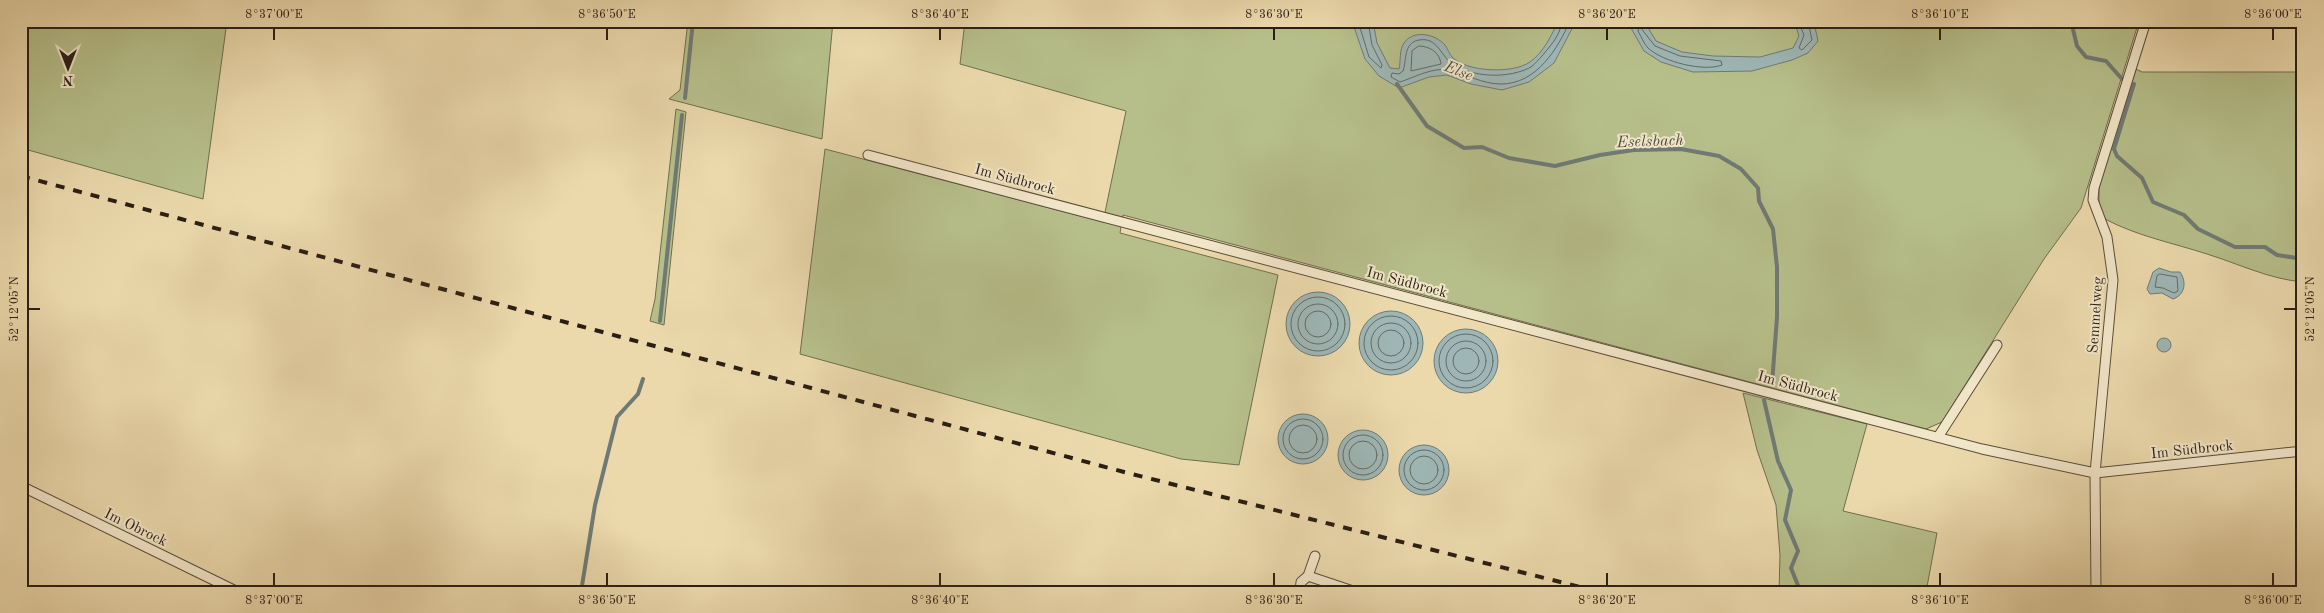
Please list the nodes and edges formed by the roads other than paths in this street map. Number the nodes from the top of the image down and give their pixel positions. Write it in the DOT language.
graph roads {
  1 [pos="2146,21"];
  2 [pos="868,155"];
  3 [pos="1997,345"];
  4 [pos="1938,438"];
  5 [pos="2303,451"];
  6 [pos="2095,473"];
  7 [pos="21,486"];
  8 [pos="1315,556"];
  9 [pos="1308,576"];
  10 [pos="238,592"];
  11 [pos="1300,592"];
  12 [pos="1356,592"];
  13 [pos="2096,592"];
  1 -- 6 [label="street, Semmelweg"];
  2 -- 4 [label="street, Im Südbrock"];
  3 -- 4 [label="street"];
  4 -- 6 [label="street, Im Südbrock"];
  5 -- 6 [label="street, Im Südbrock"];
  6 -- 13 [label="street, Semmelweg"];
  7 -- 10 [label="street, Im Obrock"];
  8 -- 9 [label="street"];
  9 -- 11 [label="street"];
  9 -- 12 [label="street"];
}
